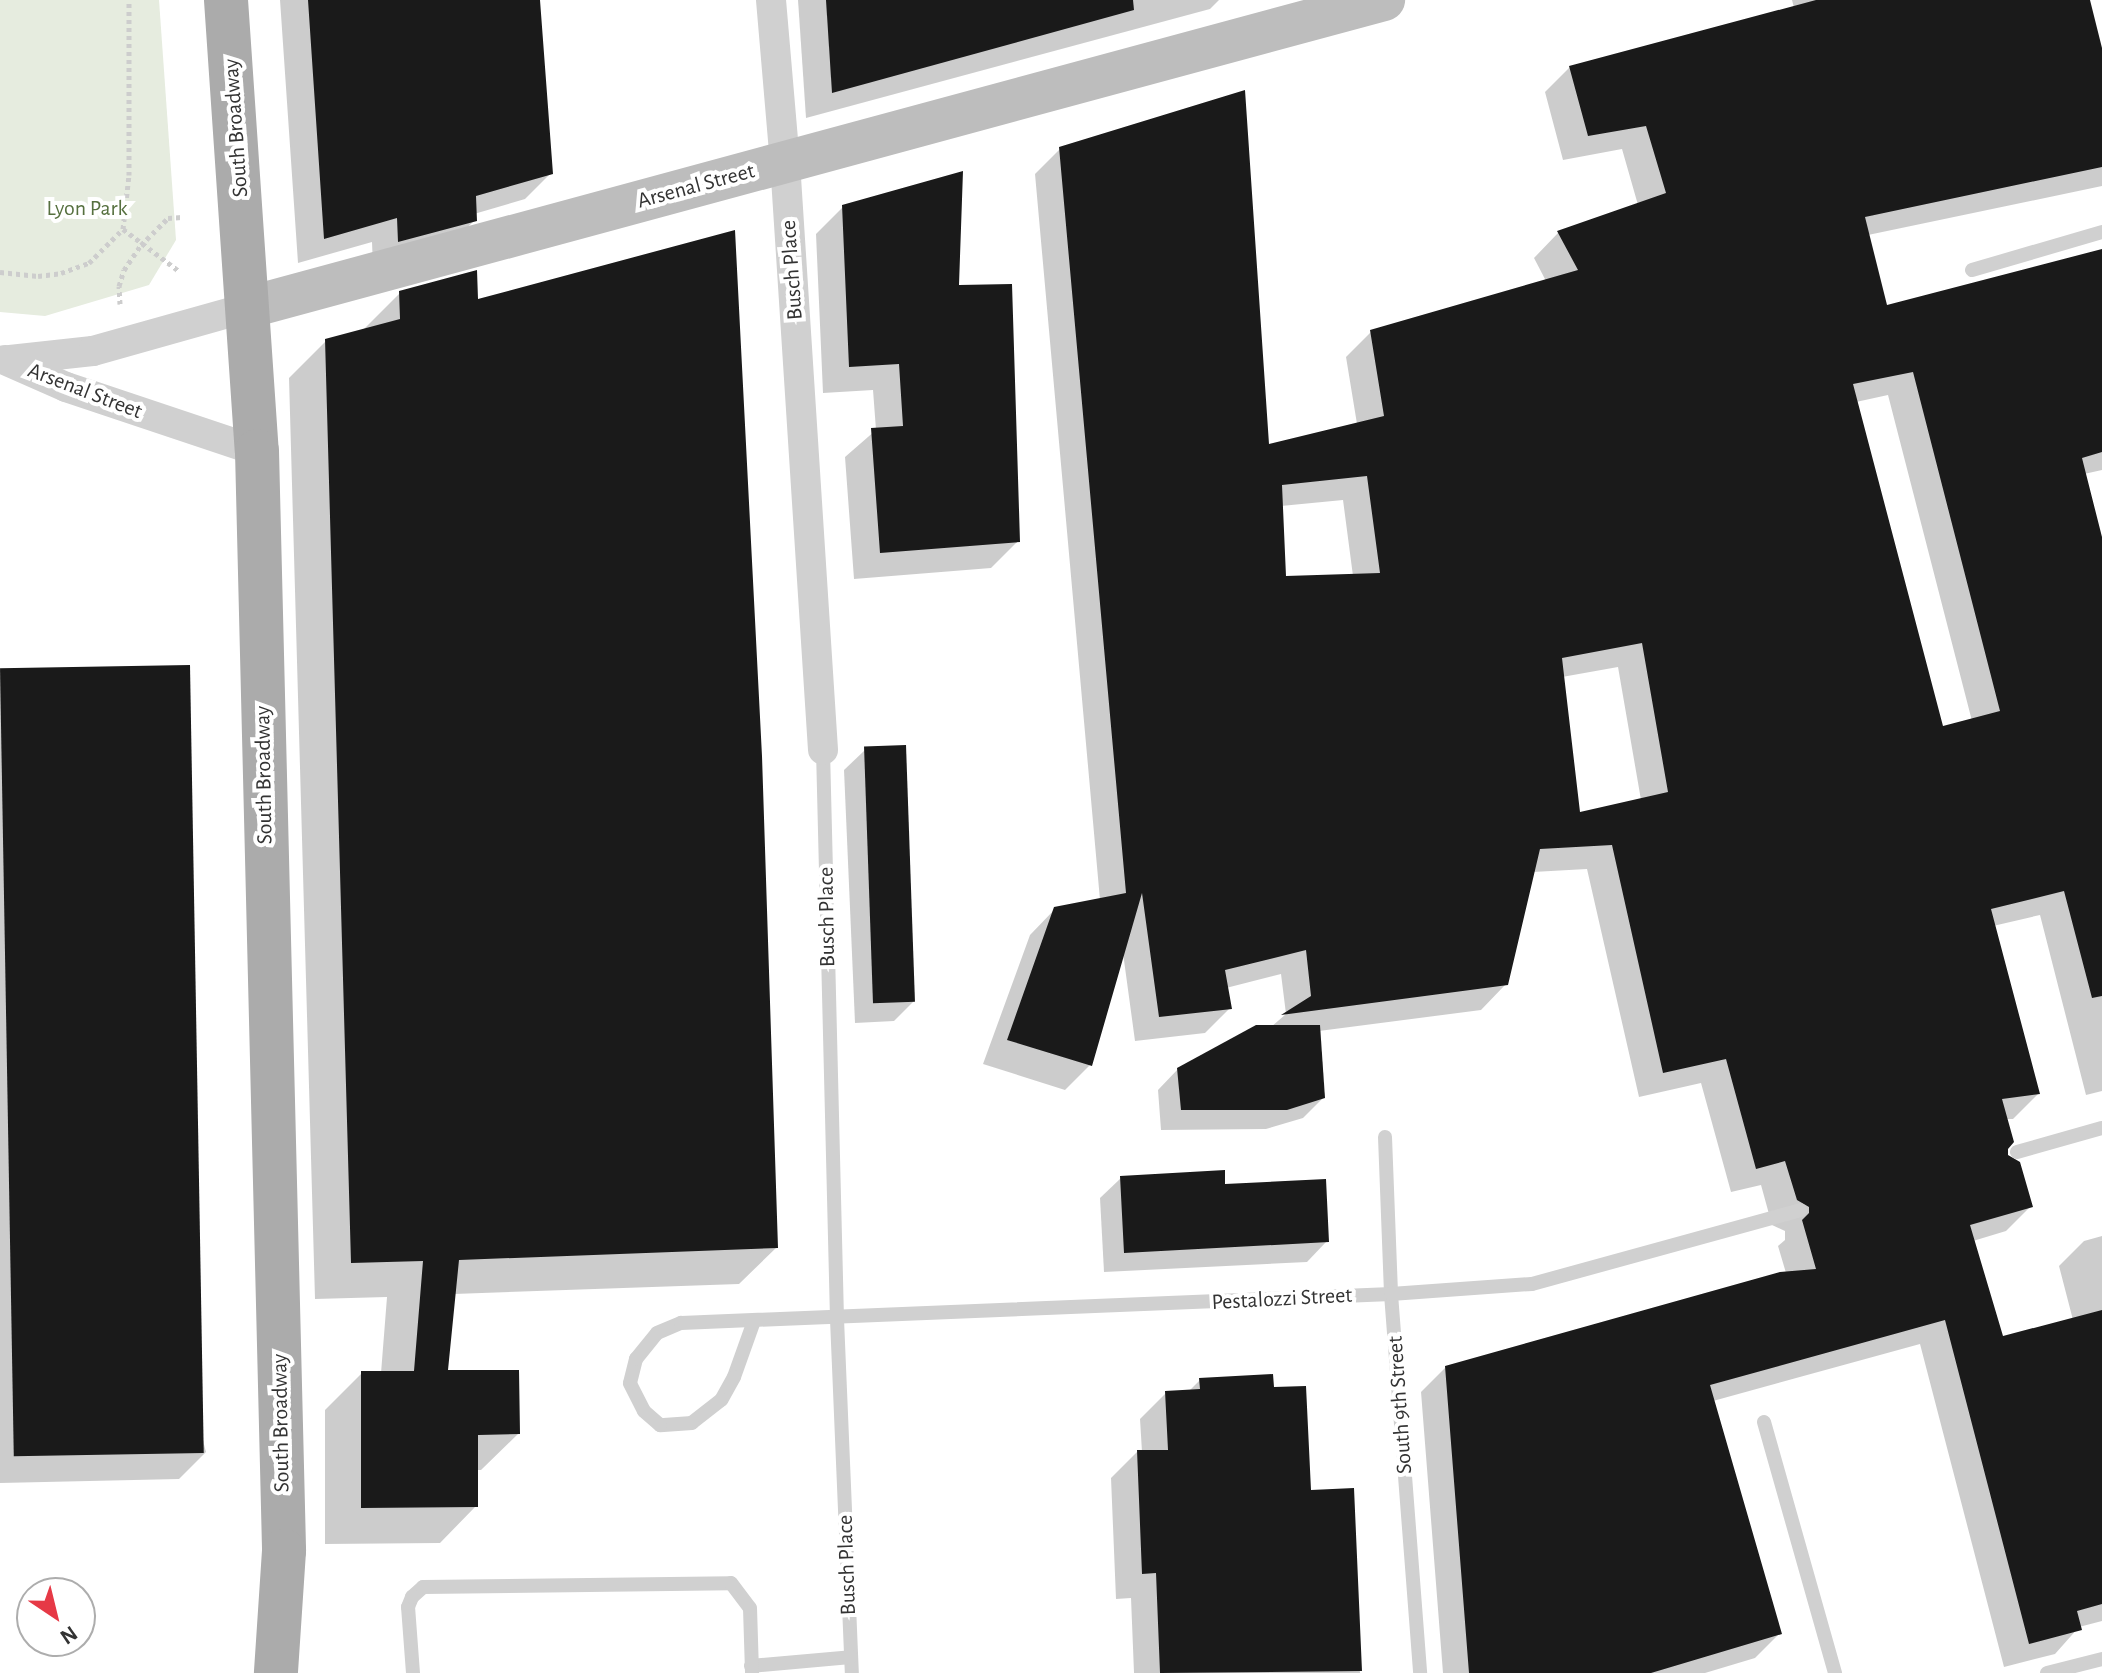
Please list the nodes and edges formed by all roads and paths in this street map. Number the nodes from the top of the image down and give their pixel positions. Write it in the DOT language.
graph roads {
  1 [pos="129,0"];
  2 [pos="226,0"];
  3 [pos="771,0"];
  4 [pos="1384,0"];
  5 [pos="1298,11"];
  6 [pos="785,162"];
  7 [pos="182,217"];
  8 [pos="123,229"];
  9 [pos="2102,232"];
  10 [pos="141,245"];
  11 [pos="1972,270"];
  12 [pos="179,271"];
  13 [pos="0,272"];
  14 [pos="120,304"];
  15 [pos="250,307"];
  16 [pos="3,359"];
  17 [pos="257,451"];
  18 [pos="823,750"];
  19 [pos="2102,1128"];
  20 [pos="1385,1137"];
  21 [pos="2017,1152"];
  22 [pos="1800,1210"];
  23 [pos="1391,1294"];
  24 [pos="837,1319"];
  25 [pos="754,1321"];
  26 [pos="1764,1422"];
  27 [pos="284,1551"];
  28 [pos="851,1657"];
  29 [pos="2102,1659"];
  30 [pos="752,1669"];
  31 [pos="276,1673"];
  32 [pos="301,1673"];
  33 [pos="413,1673"];
  34 [pos="852,1673"];
  35 [pos="1420,1673"];
  36 [pos="1835,1673"];
  37 [pos="2047,1673"];
  1 -- 8 [label="path"];
  2 -- 15 [label="main road, South Broadway"];
  3 -- 6 [label="street, Busch Place"];
  4 -- 5 [label="main road, Arsenal Street"];
  5 -- 6 [label="main road, Arsenal Street"];
  6 -- 15 [label="main road, Arsenal Street"];
  6 -- 18 [label="street, Busch Place"];
  7 -- 10 [label="path"];
  8 -- 10 [label="path"];
  8 -- 13 [label="path"];
  9 -- 11 [label="lane"];
  10 -- 12 [label="path"];
  10 -- 14 [label="path"];
  15 -- 16 [label="street, Arsenal Street"];
  15 -- 17 [label="main road, South Broadway"];
  16 -- 17 [label="street, Arsenal Street"];
  17 -- 27 [label="main road, South Broadway"];
  18 -- 24 [label="lane, Busch Place"];
  19 -- 21 [label="lane"];
  20 -- 23 [label="lane, South 9th Street"];
  22 -- 23 [label="lane, Pestalozzi Street"];
  23 -- 24 [label="lane, Pestalozzi Street"];
  23 -- 35 [label="lane, South 9th Street"];
  24 -- 25 [label="lane, Pestalozzi Street"];
  24 -- 28 [label="lane, Busch Place"];
  25 -- 25 [label="lane, Pestalozzi Street"];
  26 -- 36 [label="lane"];
  27 -- 31 [label="main road, South Broadway"];
  27 -- 32 [label="main road, South Broadway"];
  28 -- 30 [label="lane"];
  28 -- 34 [label="lane, Busch Place"];
  29 -- 37 [label="lane"];
  30 -- 33 [label="lane"];
}
